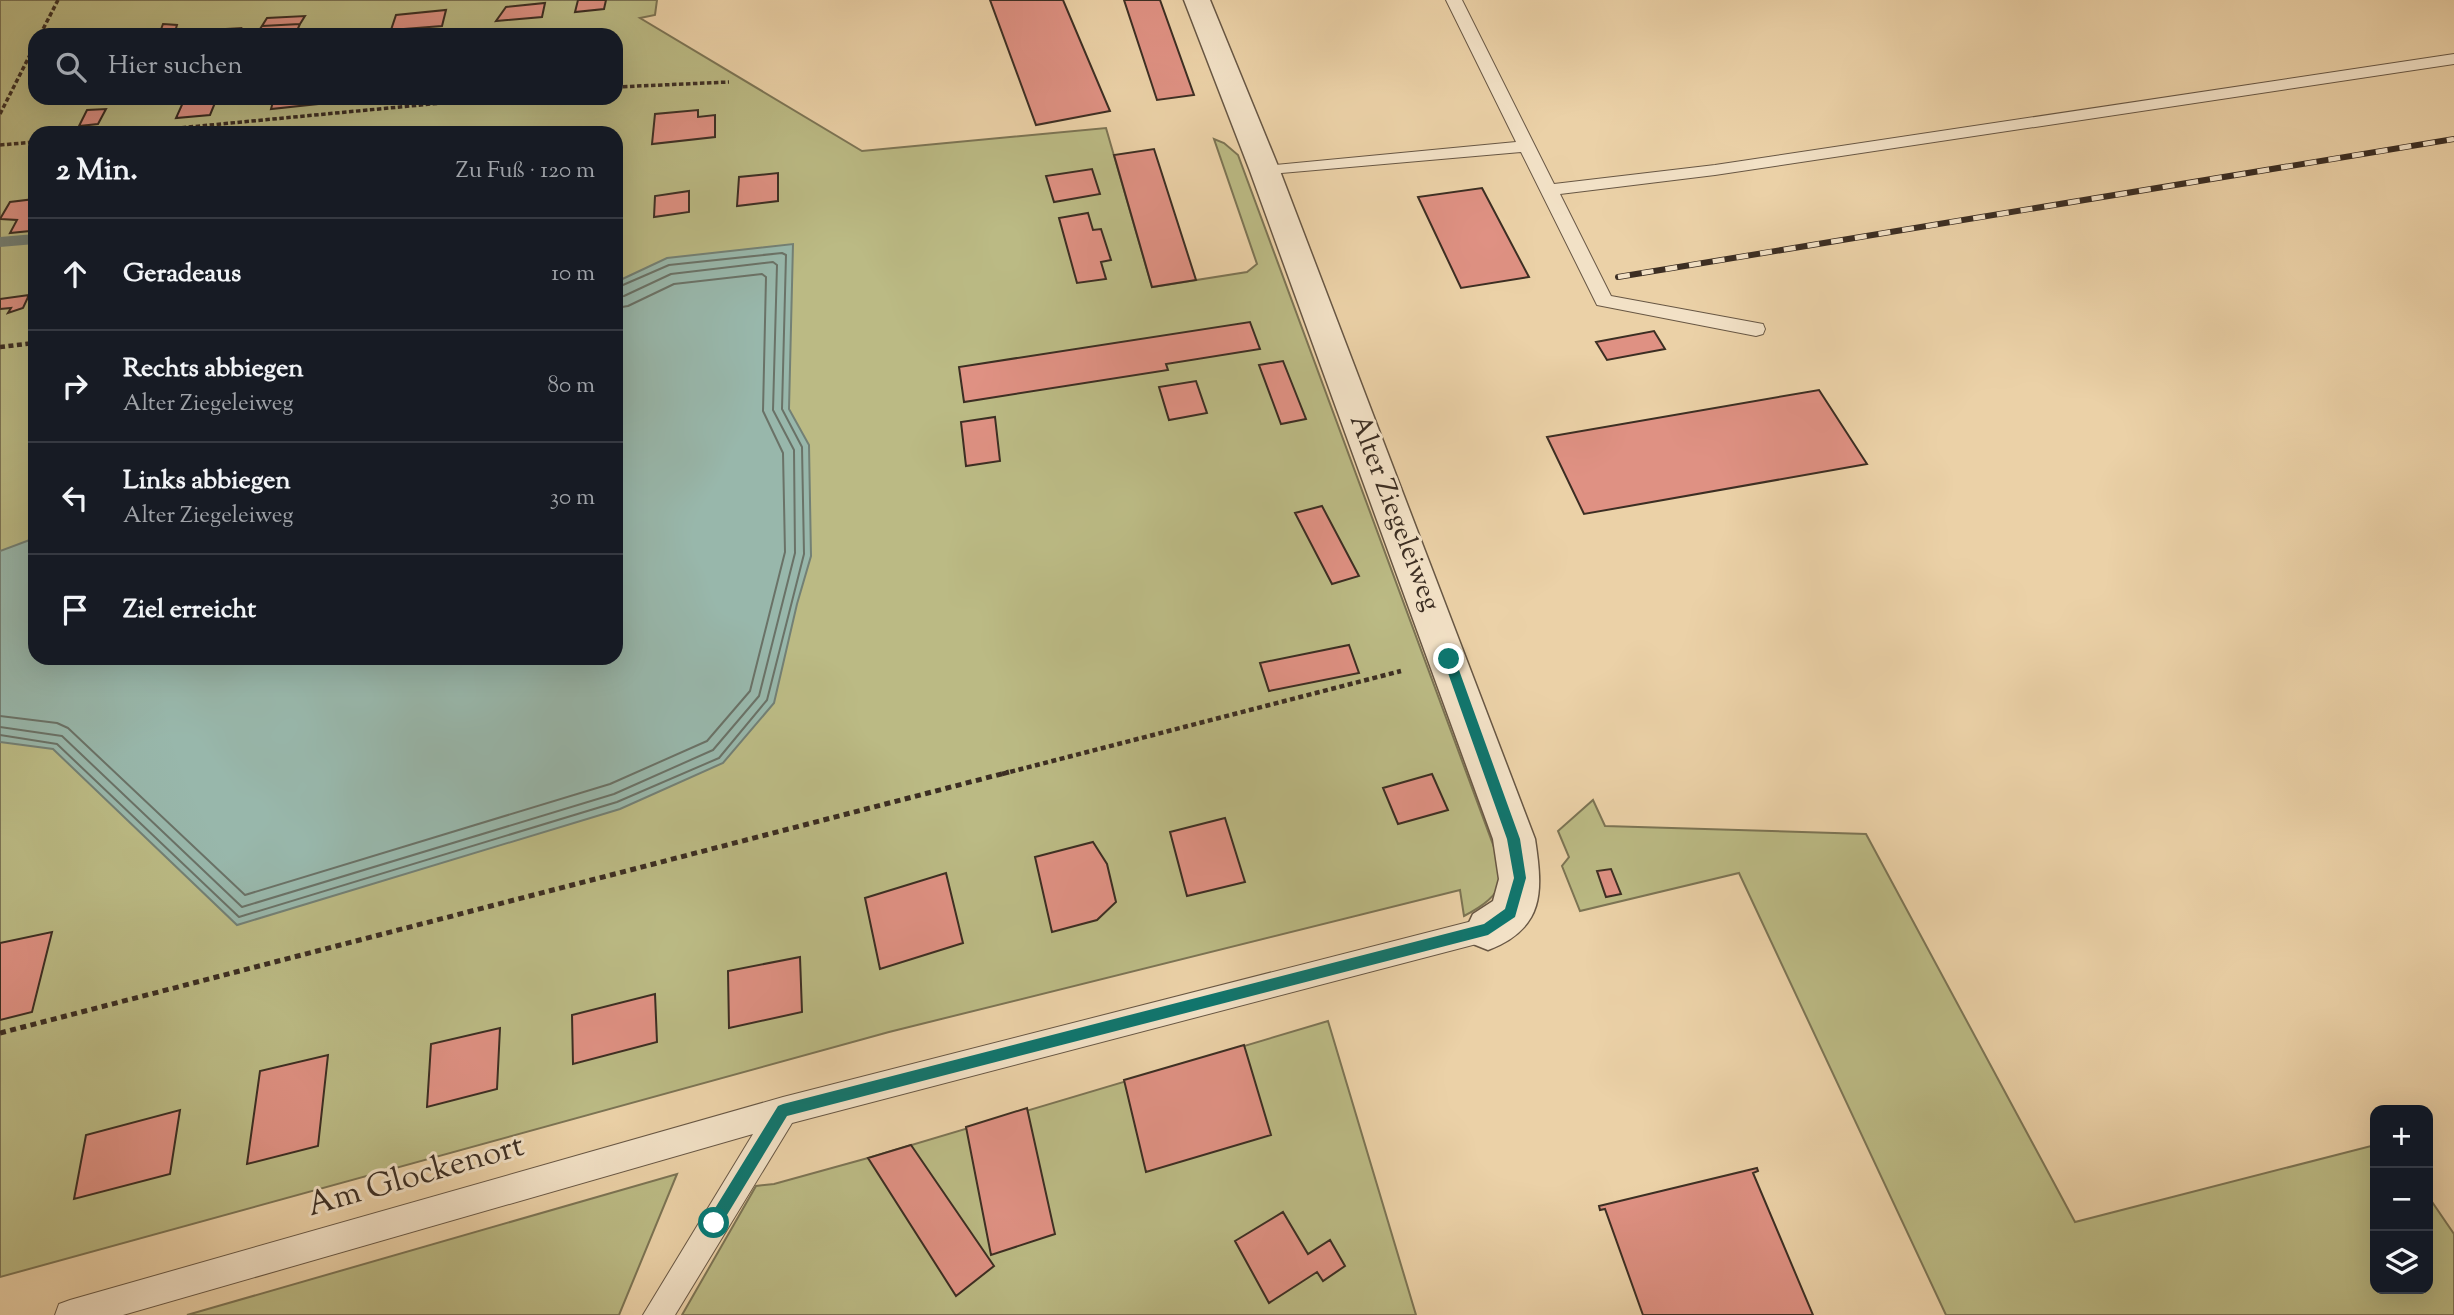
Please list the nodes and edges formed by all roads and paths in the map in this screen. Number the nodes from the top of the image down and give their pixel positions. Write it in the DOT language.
graph roads {
  1 [pos="58,0"];
  2 [pos="1197,0"];
  3 [pos="1454,0"];
  4 [pos="44,28"];
  5 [pos="28,59"];
  6 [pos="2454,59"];
  7 [pos="729,82"];
  8 [pos="623,87"];
  9 [pos="420,105"];
  10 [pos="0,114"];
  11 [pos="200,126"];
  12 [pos="28,143"];
  13 [pos="0,145"];
  14 [pos="1529,146"];
  15 [pos="1265,171"];
  16 [pos="1551,190"];
  17 [pos="1756,329"];
  18 [pos="28,343"];
  19 [pos="0,347"];
  20 [pos="1449,659"];
  21 [pos="1488,929"];
  22 [pos="0,1033"];
  23 [pos="783,1111"];
  24 [pos="70,1315"];
  25 [pos="658,1315"];
  1 -- 4 [label="path"];
  2 -- 15 [label="street, Alter Ziegeleiweg"];
  3 -- 14 [label="lane"];
  5 -- 10 [label="path"];
  6 -- 16 [label="lane"];
  7 -- 8 [label="path"];
  9 -- 11 [label="path"];
  12 -- 13 [label="path"];
  14 -- 15 [label="lane"];
  14 -- 16 [label="lane"];
  15 -- 20 [label="street, Alter Ziegeleiweg"];
  16 -- 17 [label="lane"];
  18 -- 19 [label="path"];
  20 -- 21 [label="street, Alter Ziegeleiweg"];
  20 -- 22 [label="path"];
  21 -- 23 [label="lane, Alter Ziegeleiweg"];
  23 -- 24 [label="lane, Am Glockenort"];
  23 -- 25 [label="lane"];
}
